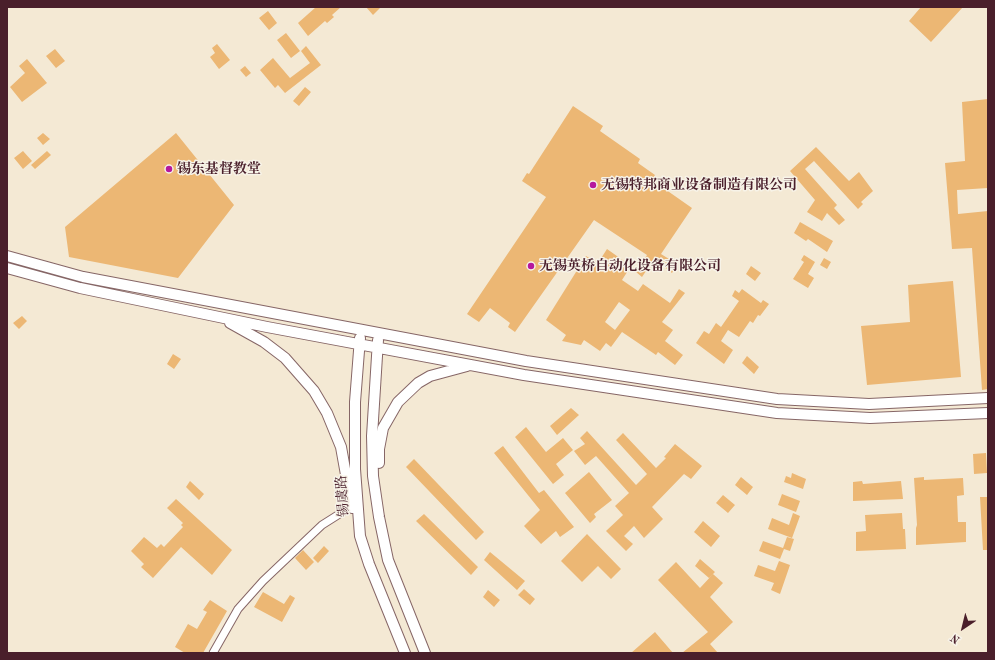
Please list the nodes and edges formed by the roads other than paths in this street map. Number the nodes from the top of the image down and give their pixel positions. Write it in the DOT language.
graph roads {
  1 [pos="7,256"];
  2 [pos="7,268"];
  3 [pos="213,315"];
  4 [pos="362,330"];
  5 [pos="379,334"];
  6 [pos="359,344"];
  7 [pos="377,347"];
  8 [pos="472,365"];
  9 [pos="988,398"];
  10 [pos="988,413"];
  11 [pos="352,506"];
  12 [pos="379,517"];
  13 [pos="360,536"];
  14 [pos="213,653"];
  15 [pos="405,653"];
  16 [pos="425,653"];
  1 -- 4 [label="main road"];
  2 -- 3 [label="main road"];
  3 -- 6 [label="main road"];
  3 -- 11 [label="main road"];
  4 -- 5 [label="main road"];
  4 -- 6 [label="main road, 锡虞路"];
  5 -- 7 [label="main road"];
  5 -- 9 [label="main road"];
  6 -- 7 [label="main road"];
  6 -- 13 [label="main road, 锡虞路"];
  7 -- 8 [label="main road"];
  7 -- 12 [label="main road"];
  8 -- 10 [label="main road"];
  8 -- 12 [label="main road"];
  11 -- 13 [label="main road"];
  11 -- 14 [label="street"];
  12 -- 16 [label="main road"];
  13 -- 15 [label="main road, 锡虞路"];
}
